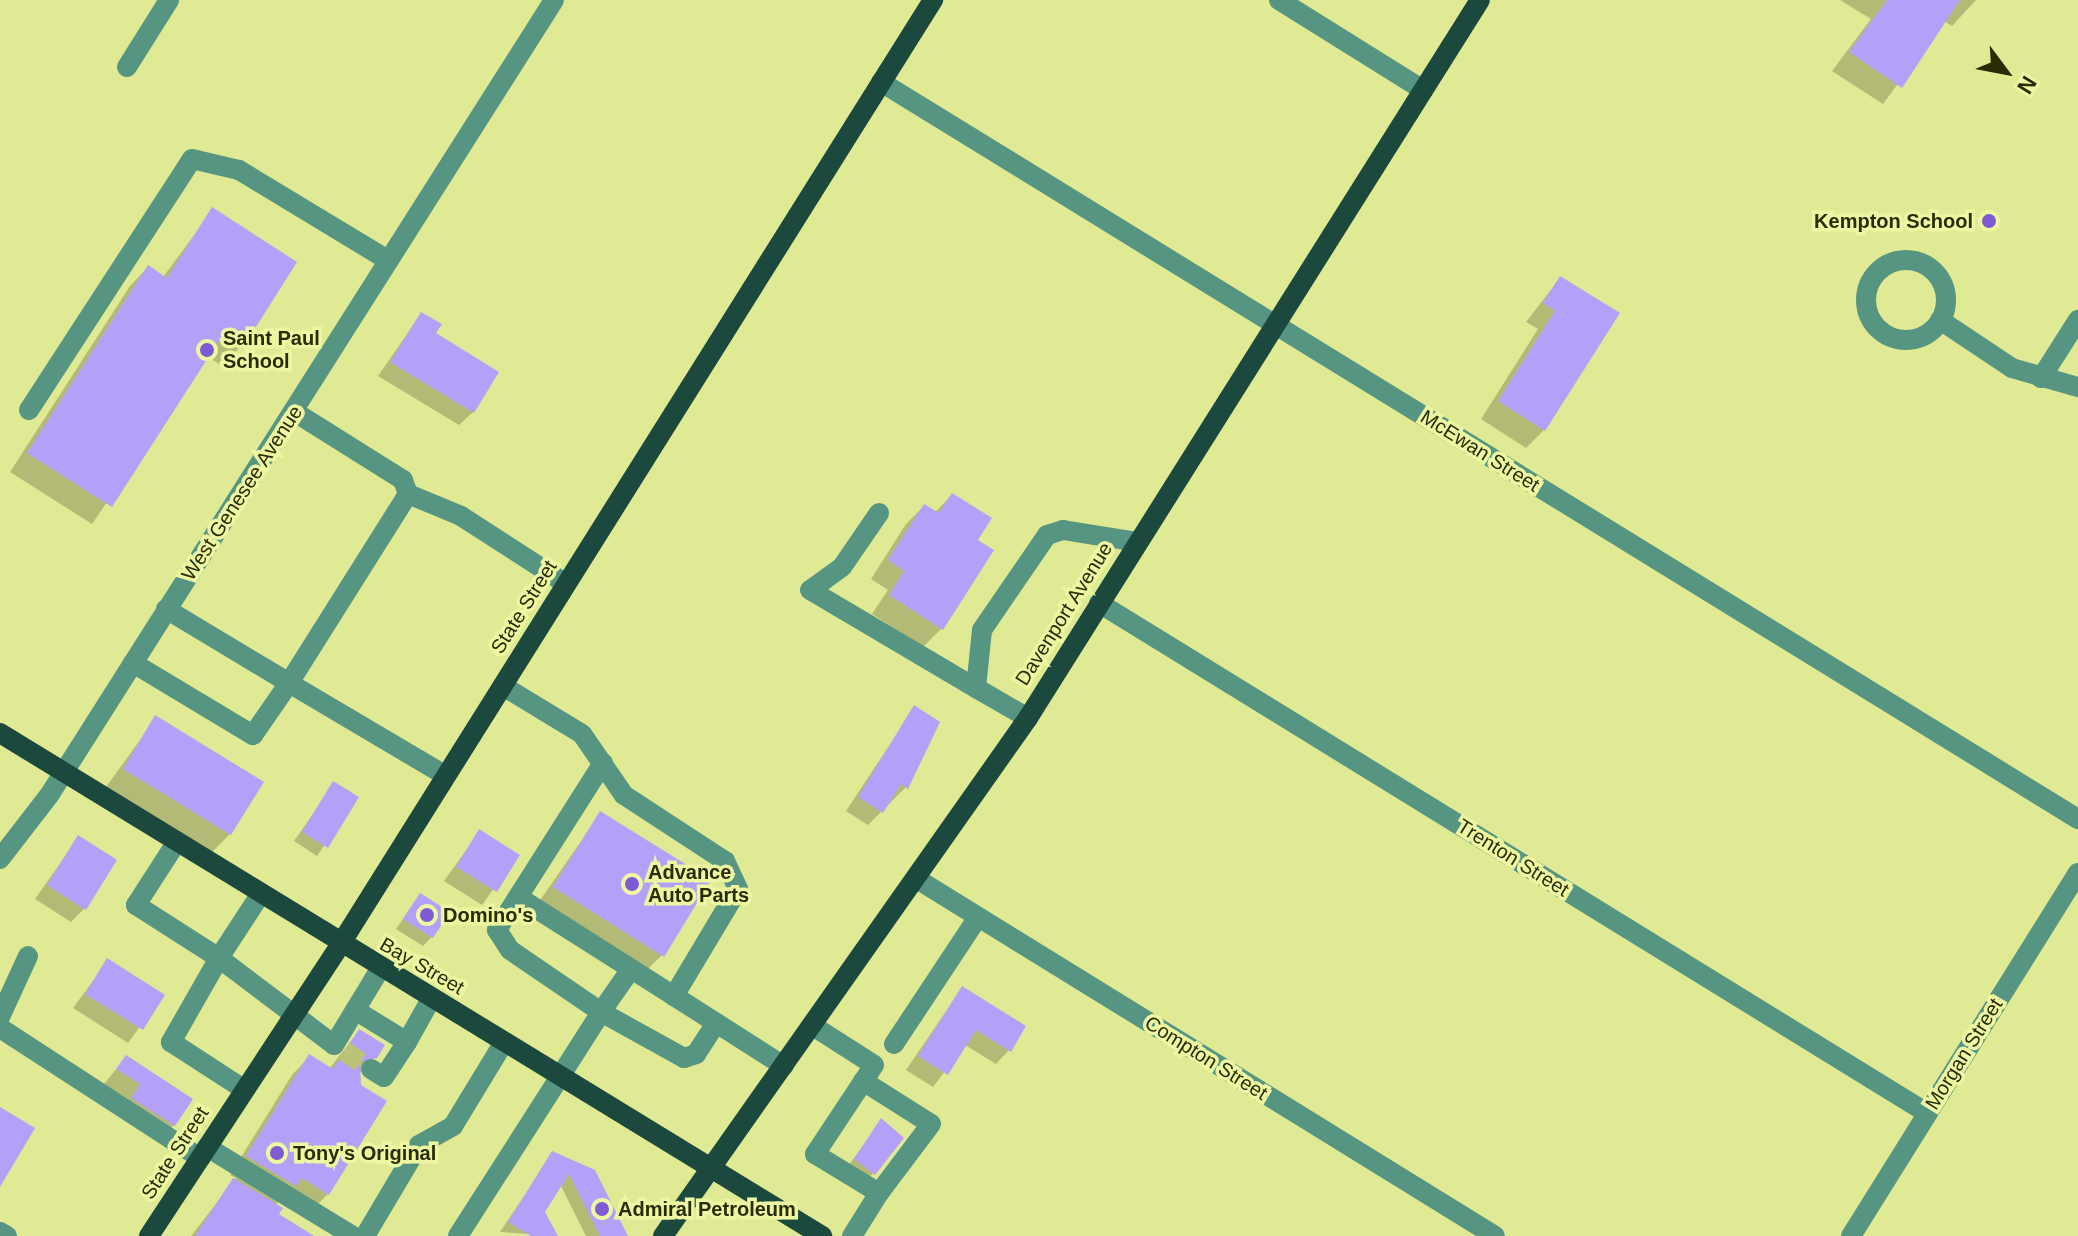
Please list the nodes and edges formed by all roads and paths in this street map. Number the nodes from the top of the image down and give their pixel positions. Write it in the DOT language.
graph roads {
  1 [pos="169,0"];
  2 [pos="554,0"];
  3 [pos="933,0"];
  4 [pos="1279,0"];
  5 [pos="1480,0"];
  6 [pos="127,67"];
  7 [pos="881,82"];
  8 [pos="1423,90"];
  9 [pos="389,261"];
  10 [pos="1940,320"];
  11 [pos="2078,320"];
  12 [pos="1275,325"];
  13 [pos="2041,378"];
  14 [pos="2078,387"];
  15 [pos="29,410"];
  16 [pos="296,413"];
  17 [pos="408,494"];
  18 [pos="879,513"];
  19 [pos="1138,542"];
  20 [pos="566,584"];
  21 [pos="1099,603"];
  22 [pos="166,609"];
  23 [pos="133,663"];
  24 [pos="289,683"];
  25 [pos="503,686"];
  26 [pos="976,688"];
  27 [pos="1028,718"];
  28 [pos="0,733"];
  29 [pos="603,763"];
  30 [pos="63,772"];
  31 [pos="446,776"];
  32 [pos="2078,819"];
  33 [pos="176,843"];
  34 [pos="0,859"];
  35 [pos="2078,873"];
  36 [pos="917,879"];
  37 [pos="260,895"];
  38 [pos="518,897"];
  39 [pos="978,917"];
  40 [pos="340,945"];
  41 [pos="28,956"];
  42 [pos="219,958"];
  43 [pos="380,969"];
  44 [pos="631,969"];
  45 [pos="674,996"];
  46 [pos="431,999"];
  47 [pos="355,1010"];
  48 [pos="296,1012"];
  49 [pos="601,1012"];
  50 [pos="0,1017"];
  51 [pos="716,1023"];
  52 [pos="813,1026"];
  53 [pos="0,1028"];
  54 [pos="407,1042"];
  55 [pos="504,1042"];
  56 [pos="894,1044"];
  57 [pos="784,1066"];
  58 [pos="377,1073"];
  59 [pos="561,1078"];
  60 [pos="863,1081"];
  61 [pos="245,1090"];
  62 [pos="1927,1113"];
  63 [pos="204,1152"];
  64 [pos="708,1165"];
  65 [pos="879,1193"];
  66 [pos="0,1232"];
  67 [pos="7,1236"];
  68 [pos="149,1236"];
  69 [pos="353,1236"];
  70 [pos="365,1236"];
  71 [pos="458,1236"];
  72 [pos="663,1236"];
  73 [pos="822,1236"];
  74 [pos="852,1236"];
  75 [pos="1495,1236"];
  76 [pos="1851,1236"];
  1 -- 6 [label="street"];
  2 -- 9 [label="street, West Genesee Avenue"];
  3 -- 7 [label="main road, State Street"];
  4 -- 8 [label="street"];
  5 -- 8 [label="main road, Davenport Avenue"];
  7 -- 12 [label="street, McEwan Street"];
  7 -- 20 [label="main road, State Street"];
  8 -- 12 [label="main road, Davenport Avenue"];
  9 -- 15 [label="street"];
  9 -- 16 [label="street, West Genesee Avenue"];
  10 -- 13 [label="street"];
  11 -- 13 [label="street"];
  12 -- 19 [label="main road, Davenport Avenue"];
  12 -- 32 [label="street, McEwan Street"];
  13 -- 14 [label="street"];
  16 -- 17 [label="street"];
  16 -- 22 [label="street, West Genesee Avenue"];
  17 -- 20 [label="street"];
  17 -- 24 [label="street"];
  18 -- 26 [label="street"];
  19 -- 21 [label="main road, Davenport Avenue"];
  19 -- 26 [label="street"];
  20 -- 25 [label="main road, State Street"];
  21 -- 27 [label="main road, Davenport Avenue"];
  21 -- 62 [label="street, Trenton Street"];
  22 -- 23 [label="street, West Genesee Avenue"];
  22 -- 24 [label="street"];
  23 -- 24 [label="street"];
  23 -- 30 [label="street, West Genesee Avenue"];
  24 -- 31 [label="street"];
  25 -- 29 [label="street"];
  25 -- 31 [label="main road, State Street"];
  26 -- 27 [label="street"];
  27 -- 36 [label="main road, Davenport Avenue"];
  28 -- 30 [label="main road, Bay Street"];
  29 -- 38 [label="street"];
  29 -- 45 [label="street"];
  30 -- 33 [label="main road, Bay Street"];
  30 -- 34 [label="street, West Genesee Avenue"];
  31 -- 40 [label="main road, State Street"];
  33 -- 37 [label="main road, Bay Street"];
  33 -- 42 [label="street"];
  35 -- 62 [label="street, Morgan Street"];
  36 -- 39 [label="street, Compton Street"];
  36 -- 52 [label="main road, Davenport Avenue"];
  37 -- 40 [label="main road, Bay Street"];
  37 -- 42 [label="street"];
  38 -- 44 [label="street"];
  38 -- 49 [label="street"];
  39 -- 56 [label="street"];
  39 -- 75 [label="street, Compton Street"];
  40 -- 43 [label="main road, Bay Street"];
  40 -- 48 [label="main road, State Street"];
  41 -- 50 [label="street"];
  42 -- 48 [label="street"];
  42 -- 61 [label="street"];
  43 -- 46 [label="main road, Bay Street"];
  43 -- 47 [label="street"];
  44 -- 45 [label="street"];
  44 -- 49 [label="street"];
  45 -- 51 [label="street"];
  46 -- 54 [label="street"];
  46 -- 55 [label="main road, Bay Street"];
  47 -- 48 [label="street"];
  47 -- 54 [label="street"];
  48 -- 61 [label="main road, State Street"];
  49 -- 51 [label="street"];
  49 -- 59 [label="street"];
  51 -- 57 [label="street"];
  52 -- 57 [label="main road, Davenport Avenue"];
  52 -- 60 [label="street"];
  53 -- 63 [label="street"];
  54 -- 58 [label="street"];
  55 -- 59 [label="main road, Bay Street"];
  55 -- 70 [label="street"];
  57 -- 64 [label="main road, Davenport Avenue"];
  59 -- 64 [label="main road, Bay Street"];
  59 -- 71 [label="street"];
  60 -- 65 [label="street"];
  60 -- 65 [label="street"];
  61 -- 63 [label="main road, State Street"];
  62 -- 76 [label="street, Morgan Street"];
  63 -- 68 [label="main road, State Street"];
  63 -- 69 [label="street"];
  64 -- 72 [label="main road, Davenport Avenue"];
  64 -- 73 [label="main road, Bay Street"];
  65 -- 74 [label="street"];
  66 -- 67 [label="street"];
}
